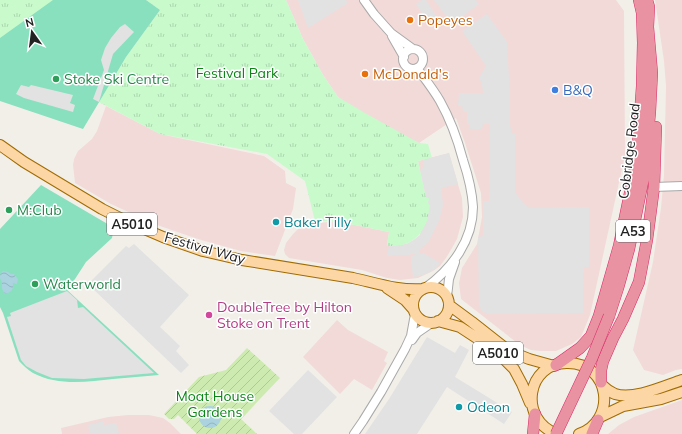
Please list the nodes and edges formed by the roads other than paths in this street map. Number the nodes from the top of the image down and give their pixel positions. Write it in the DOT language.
graph roads {
  1 [pos="364,0"];
  2 [pos="639,0"];
  3 [pos="647,0"];
  4 [pos="642,13"];
  5 [pos="648,27"];
  6 [pos="391,33"];
  7 [pos="412,49"];
  8 [pos="404,57"];
  9 [pos="417,68"];
  10 [pos="652,73"];
  11 [pos="0,145"];
  12 [pos="682,186"];
  13 [pos="654,187"];
  14 [pos="456,258"];
  15 [pos="384,286"];
  16 [pos="424,288"];
  17 [pos="448,301"];
  18 [pos="414,311"];
  19 [pos="436,322"];
  20 [pos="405,349"];
  21 [pos="555,365"];
  22 [pos="682,380"];
  23 [pos="601,384"];
  24 [pos="682,392"];
  25 [pos="534,412"];
  26 [pos="599,418"];
  27 [pos="354,434"];
  28 [pos="532,434"];
  29 [pos="556,434"];
  30 [pos="579,434"];
  31 [pos="592,434"];
  1 -- 6 [label="street"];
  2 -- 4 [label="highway"];
  3 -- 5 [label="highway, Cobridge Road / A53"];
  4 -- 5 [label="highway"];
  4 -- 21 [label="highway"];
  5 -- 10 [label="highway, Cobridge Road / A53"];
  6 -- 7 [label="street"];
  6 -- 8 [label="street"];
  7 -- 8 [label="street"];
  7 -- 9 [label="street"];
  8 -- 9 [label="street"];
  9 -- 14 [label="street"];
  10 -- 13 [label="highway"];
  10 -- 29 [label="highway, Cobridge Road / A53, bridge"];
  11 -- 15 [label="main road, Festival Way / A5010"];
  12 -- 13 [label="street"];
  13 -- 23 [label="highway"];
  14 -- 16 [label="street"];
  14 -- 17 [label="street"];
  15 -- 16 [label="main road, Festival Way / A5010"];
  15 -- 18 [label="main road, Festival Way / A5010"];
  16 -- 17 [label="main road, A5010"];
  16 -- 18 [label="main road"];
  17 -- 19 [label="main road"];
  17 -- 21 [label="main road, A5010"];
  18 -- 19 [label="main road, A5010"];
  18 -- 20 [label="street"];
  19 -- 20 [label="street"];
  19 -- 25 [label="main road, A5010"];
  20 -- 27 [label="street"];
  21 -- 23 [label="main road"];
  21 -- 25 [label="main road"];
  22 -- 23 [label="main road"];
  23 -- 26 [label="main road"];
  24 -- 26 [label="main road"];
  25 -- 28 [label="highway"];
  25 -- 29 [label="main road"];
  26 -- 30 [label="main road"];
  26 -- 31 [label="highway"];
}
